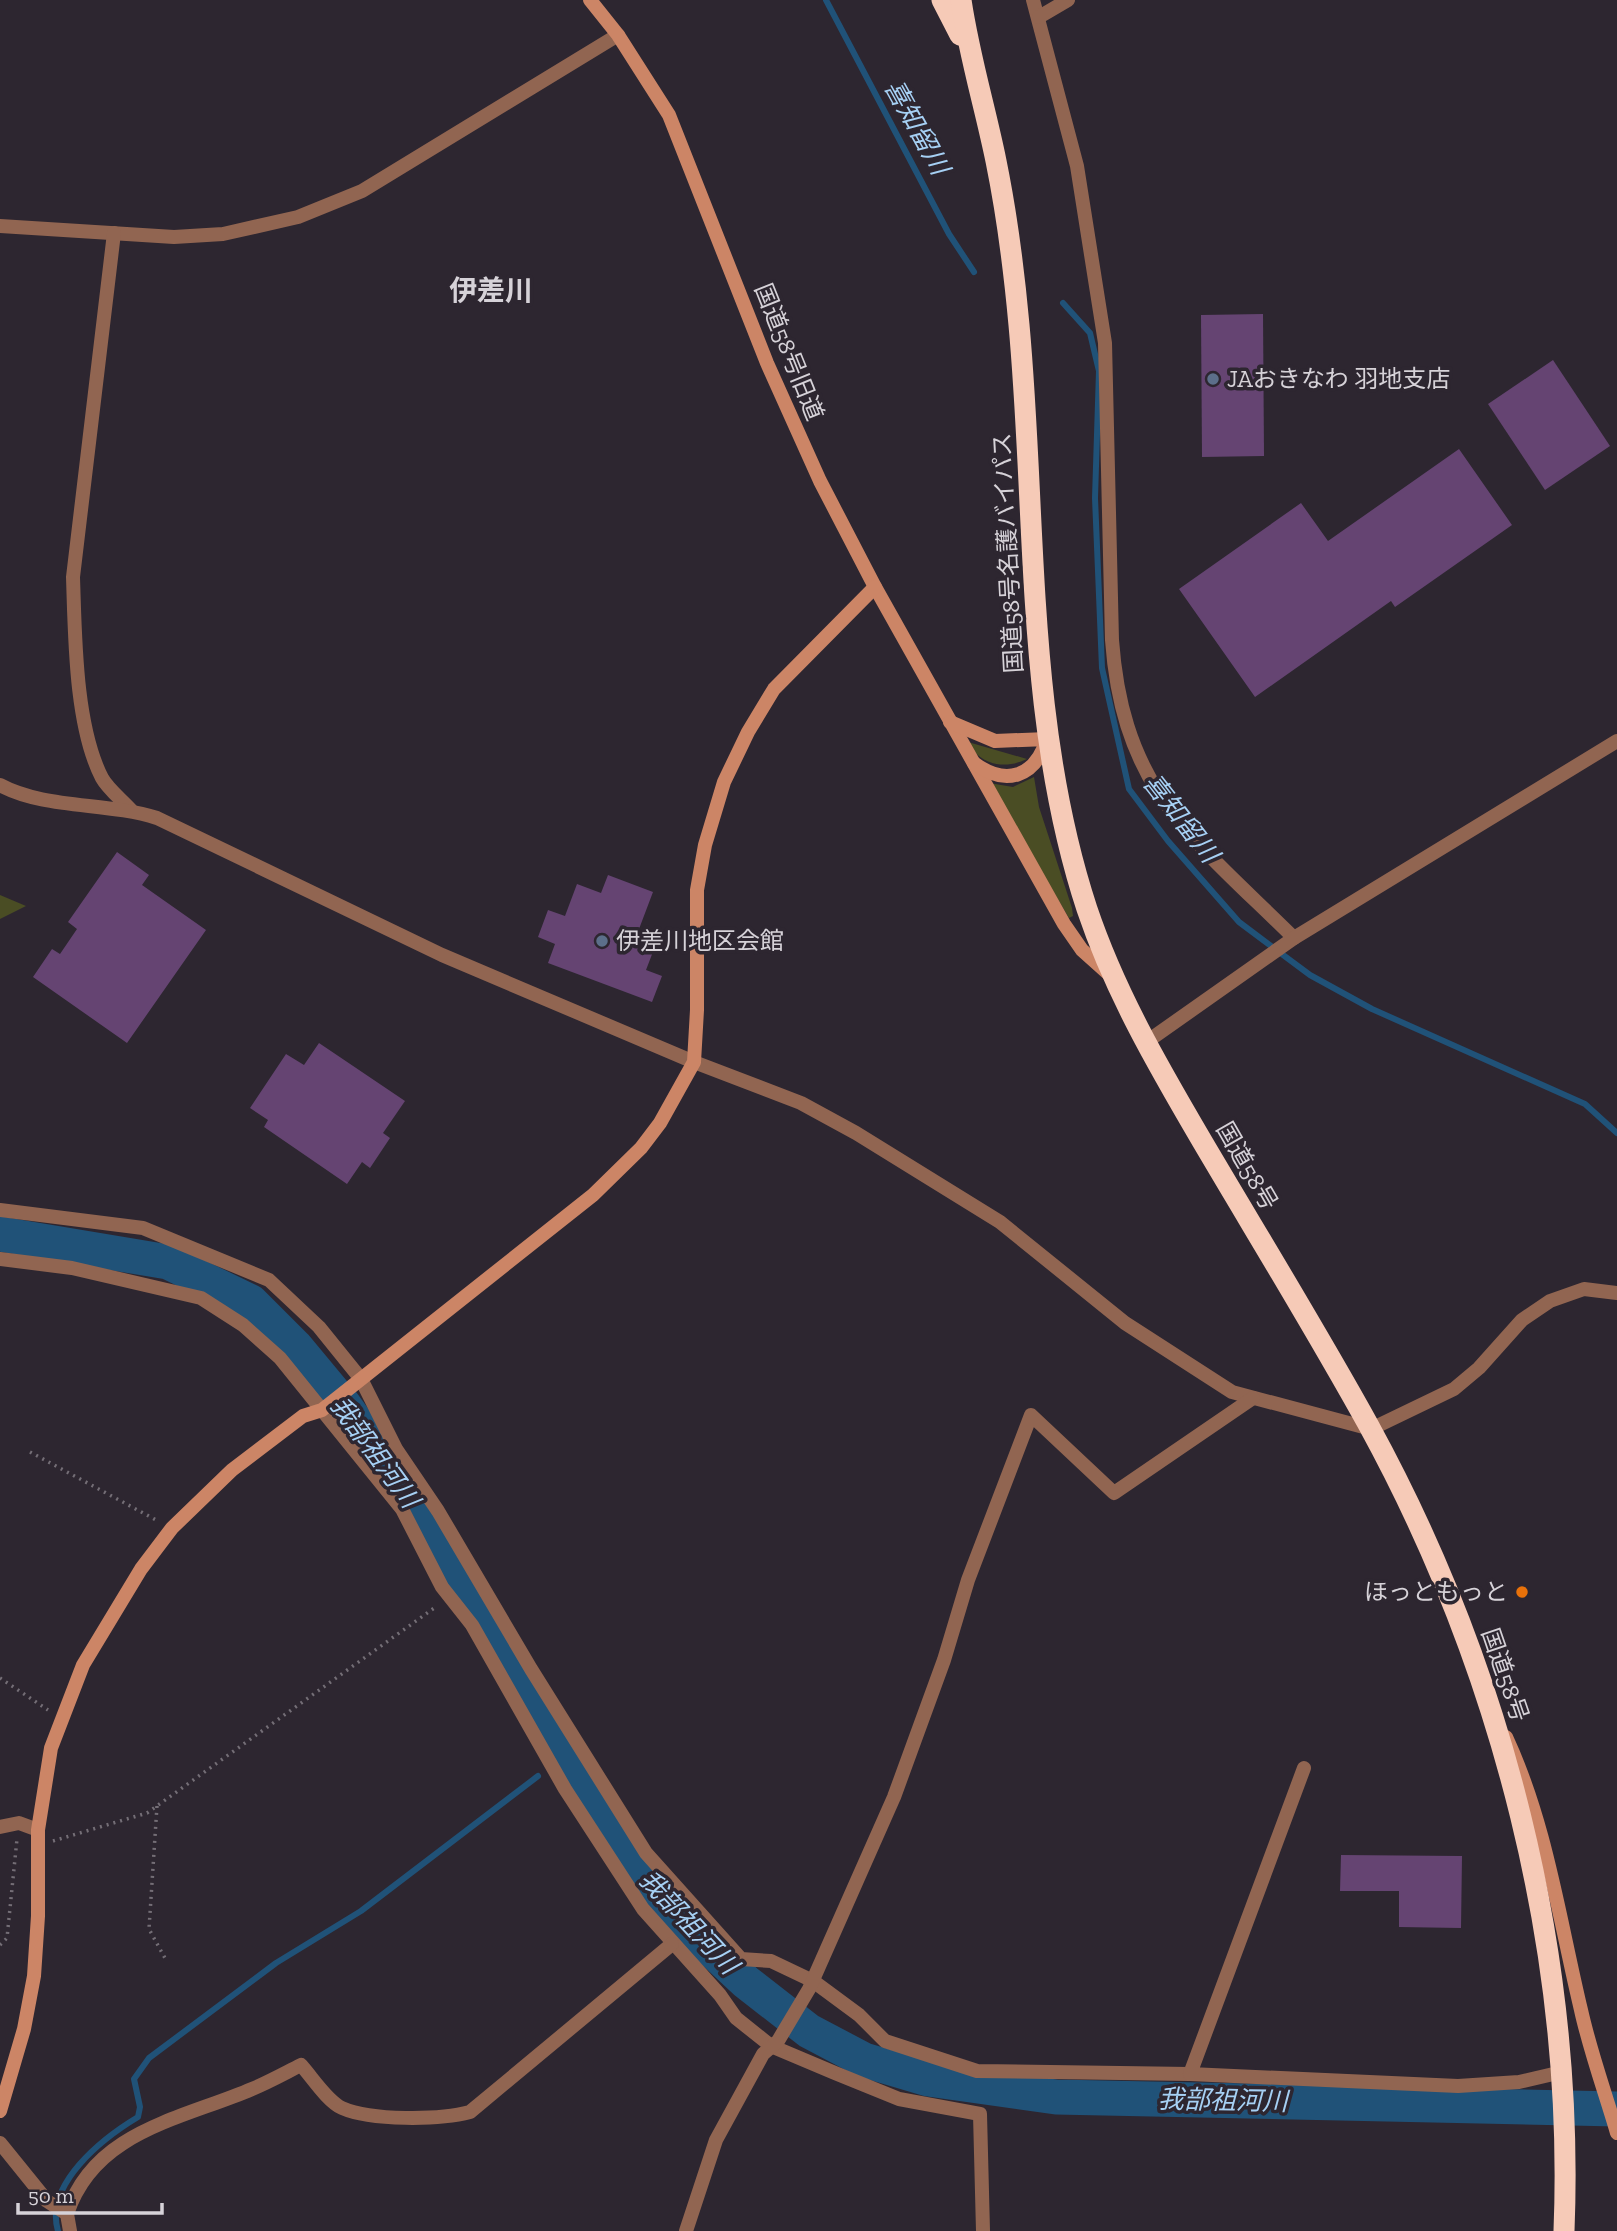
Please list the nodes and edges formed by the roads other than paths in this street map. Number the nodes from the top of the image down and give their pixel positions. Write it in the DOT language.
graph roads {
  1 [pos="590,0"];
  2 [pos="942,0"];
  3 [pos="961,0"];
  4 [pos="1033,0"];
  5 [pos="1068,0"];
  6 [pos="1039,17"];
  7 [pos="618,36"];
  8 [pos="968,49"];
  9 [pos="0,226"];
  10 [pos="114,233"];
  11 [pos="875,587"];
  12 [pos="949,721"];
  13 [pos="1047,739"];
  14 [pos="1617,741"];
  15 [pos="971,761"];
  16 [pos="0,785"];
  17 [pos="131,810"];
  18 [pos="1290,940"];
  19 [pos="1116,980"];
  20 [pos="1145,1043"];
  21 [pos="694,1062"];
  22 [pos="0,1210"];
  23 [pos="0,1259"];
  24 [pos="1617,1293"];
  25 [pos="357,1383"];
  26 [pos="1253,1398"];
  27 [pos="323,1409"];
  28 [pos="1371,1429"];
  29 [pos="1486,1692"];
  30 [pos="1304,1768"];
  31 [pos="0,1827"];
  32 [pos="38,1830"];
  33 [pos="672,1944"];
  34 [pos="811,1985"];
  35 [pos="774,2044"];
  36 [pos="1190,2074"];
  37 [pos="1563,2080"];
  38 [pos="0,2111"];
  39 [pos="1617,2133"];
  40 [pos="0,2143"];
  41 [pos="66,2214"];
  42 [pos="70,2231"];
  43 [pos="686,2231"];
  44 [pos="983,2231"];
  45 [pos="1564,2231"];
  1 -- 7 [label="street, 国道58号旧道"];
  2 -- 8 [label="highway, 国道58号名護バイパス"];
  3 -- 8 [label="highway, 国道58号名護バイパス"];
  4 -- 6 [label="street"];
  5 -- 6 [label="street"];
  6 -- 18 [label="street"];
  7 -- 10 [label="street"];
  7 -- 11 [label="street, 国道58号旧道"];
  8 -- 13 [label="highway, 国道58号名護バイパス"];
  9 -- 10 [label="street"];
  10 -- 17 [label="street"];
  11 -- 12 [label="street, 国道58号旧道"];
  11 -- 21 [label="street"];
  12 -- 13 [label="street"];
  12 -- 15 [label="street, 国道58号旧道"];
  13 -- 15 [label="street"];
  13 -- 19 [label="highway, 国道58号名護バイパス"];
  14 -- 18 [label="street"];
  15 -- 19 [label="street, 国道58号旧道"];
  16 -- 17 [label="street"];
  17 -- 21 [label="street"];
  18 -- 20 [label="street"];
  19 -- 20 [label="highway, 国道58号名護バイパス"];
  20 -- 28 [label="highway, 国道58号"];
  21 -- 25 [label="street"];
  21 -- 26 [label="street"];
  22 -- 25 [label="street"];
  23 -- 27 [label="street"];
  24 -- 28 [label="street"];
  25 -- 27 [label="street"];
  25 -- 34 [label="street"];
  26 -- 28 [label="street"];
  26 -- 34 [label="street"];
  27 -- 32 [label="street"];
  27 -- 33 [label="street"];
  28 -- 29 [label="highway, 国道58号"];
  29 -- 37 [label="highway, 国道58号"];
  29 -- 39 [label="street"];
  30 -- 36 [label="street"];
  31 -- 32 [label="street"];
  32 -- 38 [label="street"];
  33 -- 35 [label="street"];
  33 -- 41 [label="street"];
  34 -- 35 [label="street"];
  34 -- 36 [label="street"];
  35 -- 43 [label="street"];
  35 -- 44 [label="street"];
  36 -- 37 [label="street"];
  37 -- 45 [label="highway, 国道58号"];
  40 -- 41 [label="street"];
  41 -- 42 [label="street"];
}
